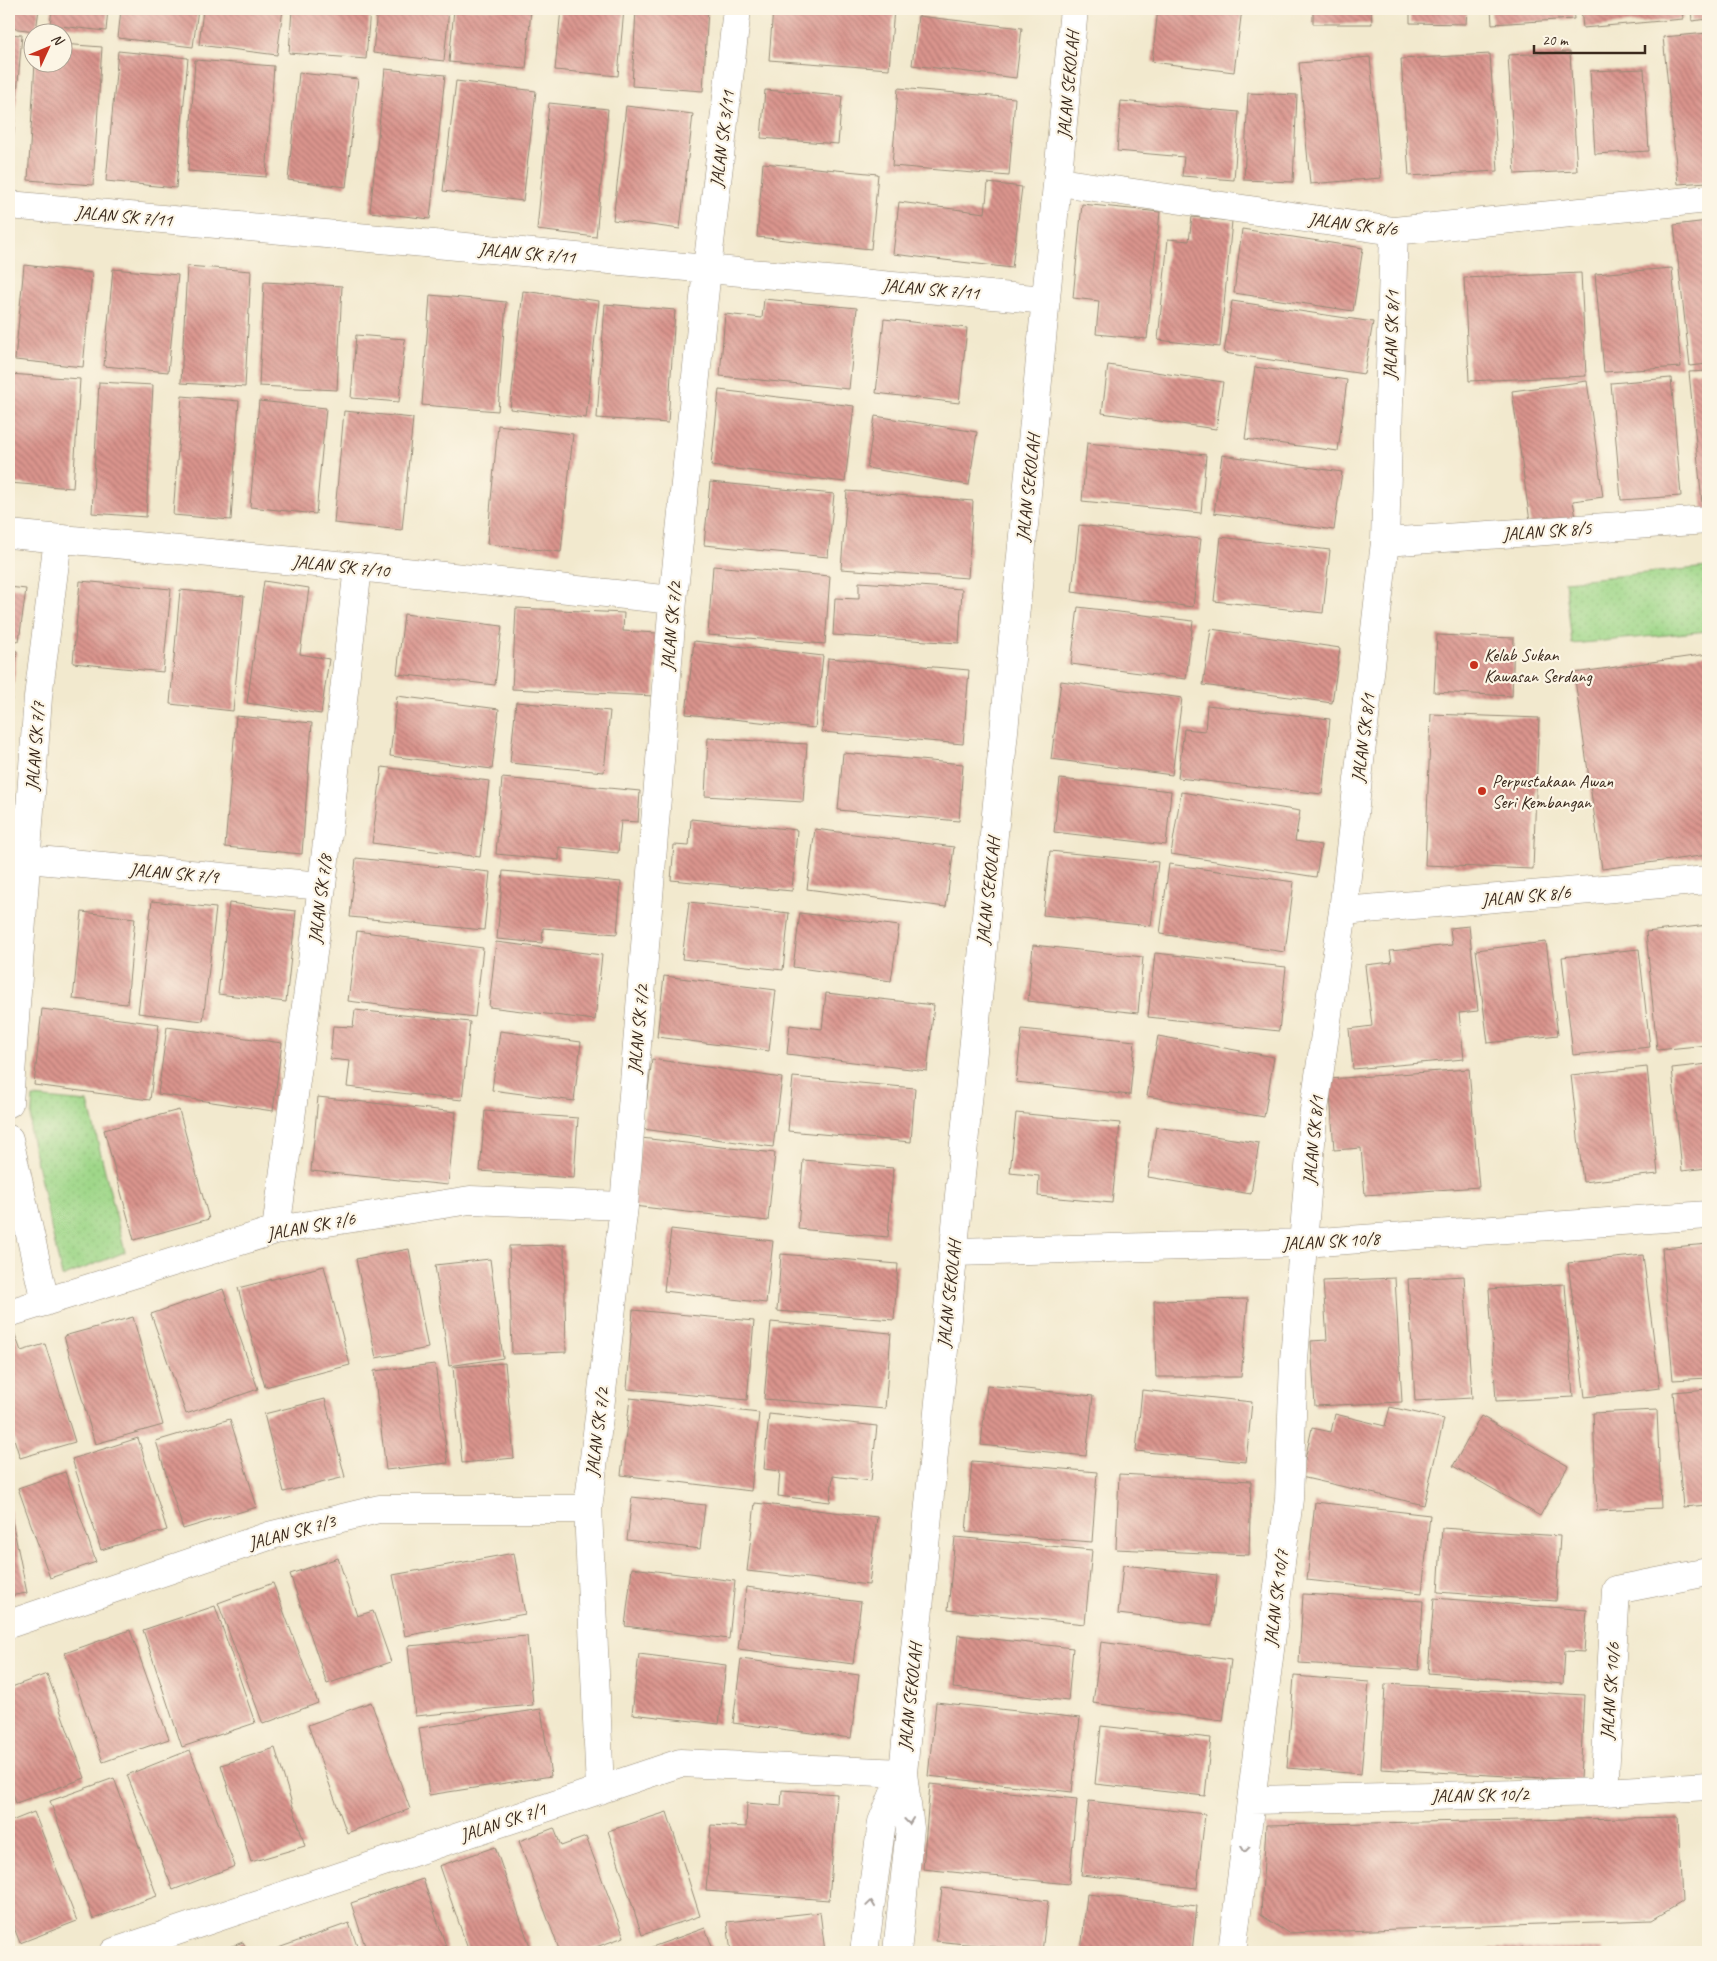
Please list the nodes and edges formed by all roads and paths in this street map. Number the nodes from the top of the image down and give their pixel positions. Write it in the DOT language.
graph roads {
  1 [pos="737,9"];
  2 [pos="1074,9"];
  3 [pos="1059,182"];
  4 [pos="1708,199"];
  5 [pos="9,205"];
  6 [pos="1394,231"];
  7 [pos="707,269"];
  8 [pos="1046,300"];
  9 [pos="1708,520"];
  10 [pos="9,534"];
  11 [pos="58,539"];
  12 [pos="1385,542"];
  13 [pos="358,567"];
  14 [pos="673,600"];
  15 [pos="27,859"];
  16 [pos="1708,880"];
  17 [pos="322,886"];
  18 [pos="1343,912"];
  19 [pos="9,1103"];
  20 [pos="9,1139"];
  21 [pos="624,1206"];
  22 [pos="1708,1215"];
  23 [pos="276,1230"];
  24 [pos="1304,1243"];
  25 [pos="954,1252"];
  26 [pos="45,1302"];
  27 [pos="9,1312"];
  28 [pos="588,1509"];
  29 [pos="1708,1572"];
  30 [pos="9,1624"];
  31 [pos="903,1773"];
  32 [pos="1708,1786"];
  33 [pos="600,1790"];
  34 [pos="1604,1792"];
  35 [pos="1252,1800"];
  36 [pos="114,1952"];
  37 [pos="864,1952"];
  38 [pos="896,1952"];
  39 [pos="1232,1952"];
  1 -- 7 [label="street, JALAN SK 3/11"];
  2 -- 3 [label="street, JALAN SEKOLAH"];
  3 -- 6 [label="street, JALAN SK 8/6"];
  3 -- 8 [label="street, JALAN SEKOLAH"];
  4 -- 6 [label="street, JALAN SK 8/6"];
  5 -- 7 [label="street, JALAN SK 7/11"];
  6 -- 12 [label="street, JALAN SK 8/1"];
  7 -- 8 [label="street, JALAN SK 7/11"];
  7 -- 14 [label="street, JALAN SK 7/2"];
  8 -- 25 [label="street, JALAN SEKOLAH"];
  9 -- 12 [label="street, JALAN SK 8/5"];
  10 -- 11 [label="street, JALAN SK 7/10"];
  11 -- 13 [label="street, JALAN SK 7/10"];
  11 -- 15 [label="street, JALAN SK 7/7"];
  12 -- 18 [label="street, JALAN SK 8/1"];
  13 -- 14 [label="street, JALAN SK 7/10"];
  13 -- 17 [label="street, JALAN SK 7/8"];
  14 -- 21 [label="street, JALAN SK 7/2"];
  15 -- 17 [label="street, JALAN SK 7/9"];
  15 -- 19 [label="street, JALAN SK 7/7"];
  16 -- 18 [label="street, JALAN SK 8/6"];
  17 -- 23 [label="street, JALAN SK 7/8"];
  18 -- 24 [label="street, JALAN SK 8/1"];
  20 -- 26 [label="street"];
  21 -- 23 [label="street, JALAN SK 7/6"];
  21 -- 28 [label="street, JALAN SK 7/2"];
  22 -- 24 [label="street, JALAN SK 10/8"];
  23 -- 26 [label="street, JALAN SK 7/6"];
  24 -- 25 [label="street, JALAN SK 10/8"];
  24 -- 35 [label="street, JALAN SK 10/7"];
  25 -- 31 [label="street, JALAN SEKOLAH"];
  26 -- 27 [label="street, JALAN SK 7/6"];
  28 -- 30 [label="street, JALAN SK 7/3"];
  28 -- 33 [label="street, JALAN SK 7/2"];
  29 -- 34 [label="street, JALAN SK 10/6"];
  31 -- 33 [label="street, JALAN SK 7/1"];
  37 -- 31 [label="street, JALAN SEKOLAH, one-way"];
  31 -- 38 [label="street, JALAN SEKOLAH, one-way"];
  32 -- 34 [label="street, JALAN SK 10/2"];
  33 -- 36 [label="street, JALAN SK 7/1"];
  34 -- 35 [label="street, JALAN SK 10/2"];
  35 -- 39 [label="street, JALAN SK 10/7, one-way"];
}
